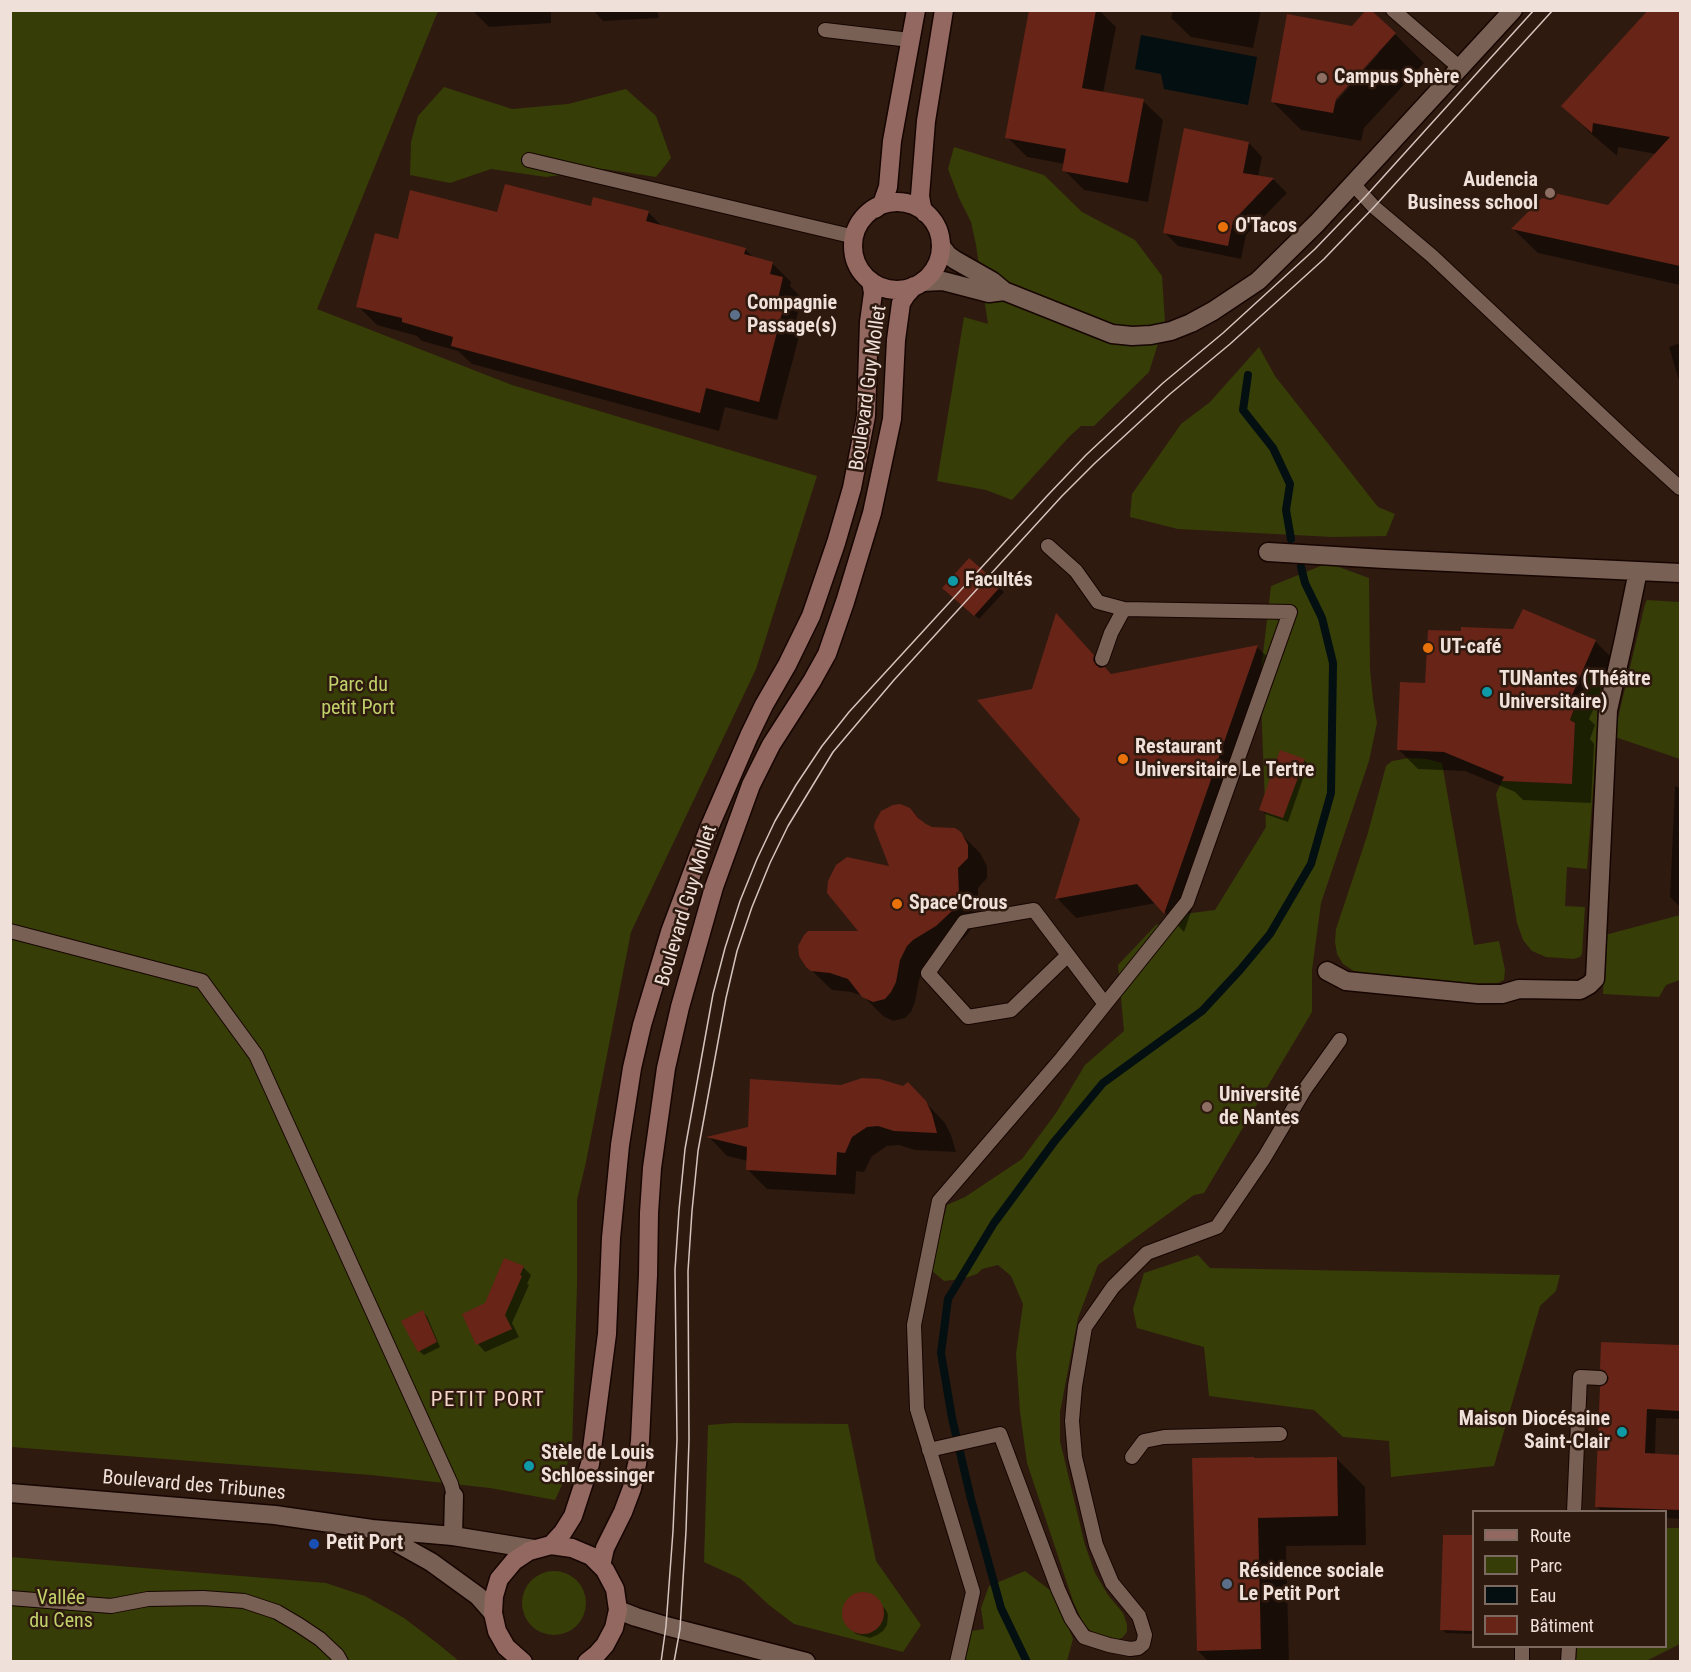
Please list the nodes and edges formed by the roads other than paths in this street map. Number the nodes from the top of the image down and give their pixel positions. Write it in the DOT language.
graph roads {
  1 [pos="916,10"];
  2 [pos="944,10"];
  3 [pos="1394,10"];
  4 [pos="1513,10"];
  5 [pos="825,30"];
  6 [pos="910,40"];
  7 [pos="1460,68"];
  8 [pos="529,160"];
  9 [pos="1353,184"];
  10 [pos="875,209"];
  11 [pos="925,213"];
  12 [pos="855,237"];
  13 [pos="941,246"];
  14 [pos="871,281"];
  15 [pos="918,284"];
  16 [pos="1004,291"];
  17 [pos="1680,488"];
  18 [pos="1048,546"];
  19 [pos="1268,552"];
  20 [pos="1638,572"];
  21 [pos="1680,573"];
  22 [pos="1124,609"];
  23 [pos="1102,659"];
  24 [pos="10,931"];
  25 [pos="1068,955"];
  26 [pos="1327,971"];
  27 [pos="1105,1004"];
  28 [pos="1340,1040"];
  29 [pos="1600,1378"];
  30 [pos="1280,1434"];
  31 [pos="929,1449"];
  32 [pos="1132,1457"];
  33 [pos="10,1493"];
  34 [pos="454,1496"];
  35 [pos="1574,1510"];
  36 [pos="372,1529"];
  37 [pos="453,1536"];
  38 [pos="543,1547"];
  39 [pos="601,1566"];
  40 [pos="10,1598"];
  41 [pos="618,1610"];
  42 [pos="493,1613"];
  43 [pos="590,1660"];
  44 [pos="341,1662"];
  45 [pos="523,1662"];
  46 [pos="806,1662"];
  47 [pos="957,1662"];
  1 -- 6 [label="main road"];
  2 -- 11 [label="main road"];
  3 -- 7 [label="lane"];
  4 -- 7 [label="street"];
  5 -- 6 [label="lane"];
  6 -- 10 [label="main road"];
  7 -- 9 [label="street"];
  8 -- 12 [label="lane"];
  9 -- 16 [label="street"];
  9 -- 17 [label="lane"];
  10 -- 11 [label="main road"];
  10 -- 12 [label="main road"];
  11 -- 13 [label="main road"];
  12 -- 14 [label="main road"];
  13 -- 15 [label="main road"];
  13 -- 16 [label="street"];
  14 -- 15 [label="main road"];
  14 -- 38 [label="main road, Boulevard Guy Mollet"];
  15 -- 16 [label="street"];
  15 -- 39 [label="main road, Boulevard Guy Mollet"];
  18 -- 22 [label="lane"];
  19 -- 20 [label="street"];
  20 -- 21 [label="street"];
  20 -- 26 [label="street"];
  22 -- 23 [label="lane"];
  22 -- 27 [label="lane"];
  24 -- 34 [label="lane"];
  25 -- 25 [label="lane"];
  25 -- 27 [label="lane"];
  27 -- 31 [label="lane"];
  28 -- 31 [label="lane"];
  29 -- 35 [label="lane"];
  30 -- 32 [label="lane"];
  31 -- 47 [label="lane"];
  33 -- 36 [label="street, Boulevard des Tribunes"];
  34 -- 37 [label="street"];
  36 -- 37 [label="street, Boulevard des Tribunes"];
  36 -- 42 [label="street, Boulevard des Tribunes"];
  37 -- 38 [label="street, Boulevard des Tribunes"];
  38 -- 39 [label="main road"];
  38 -- 42 [label="main road, Boulevard Guy Mollet"];
  39 -- 41 [label="main road"];
  40 -- 44 [label="lane"];
  41 -- 43 [label="main road"];
  41 -- 46 [label="street"];
  42 -- 45 [label="main road"];
}
